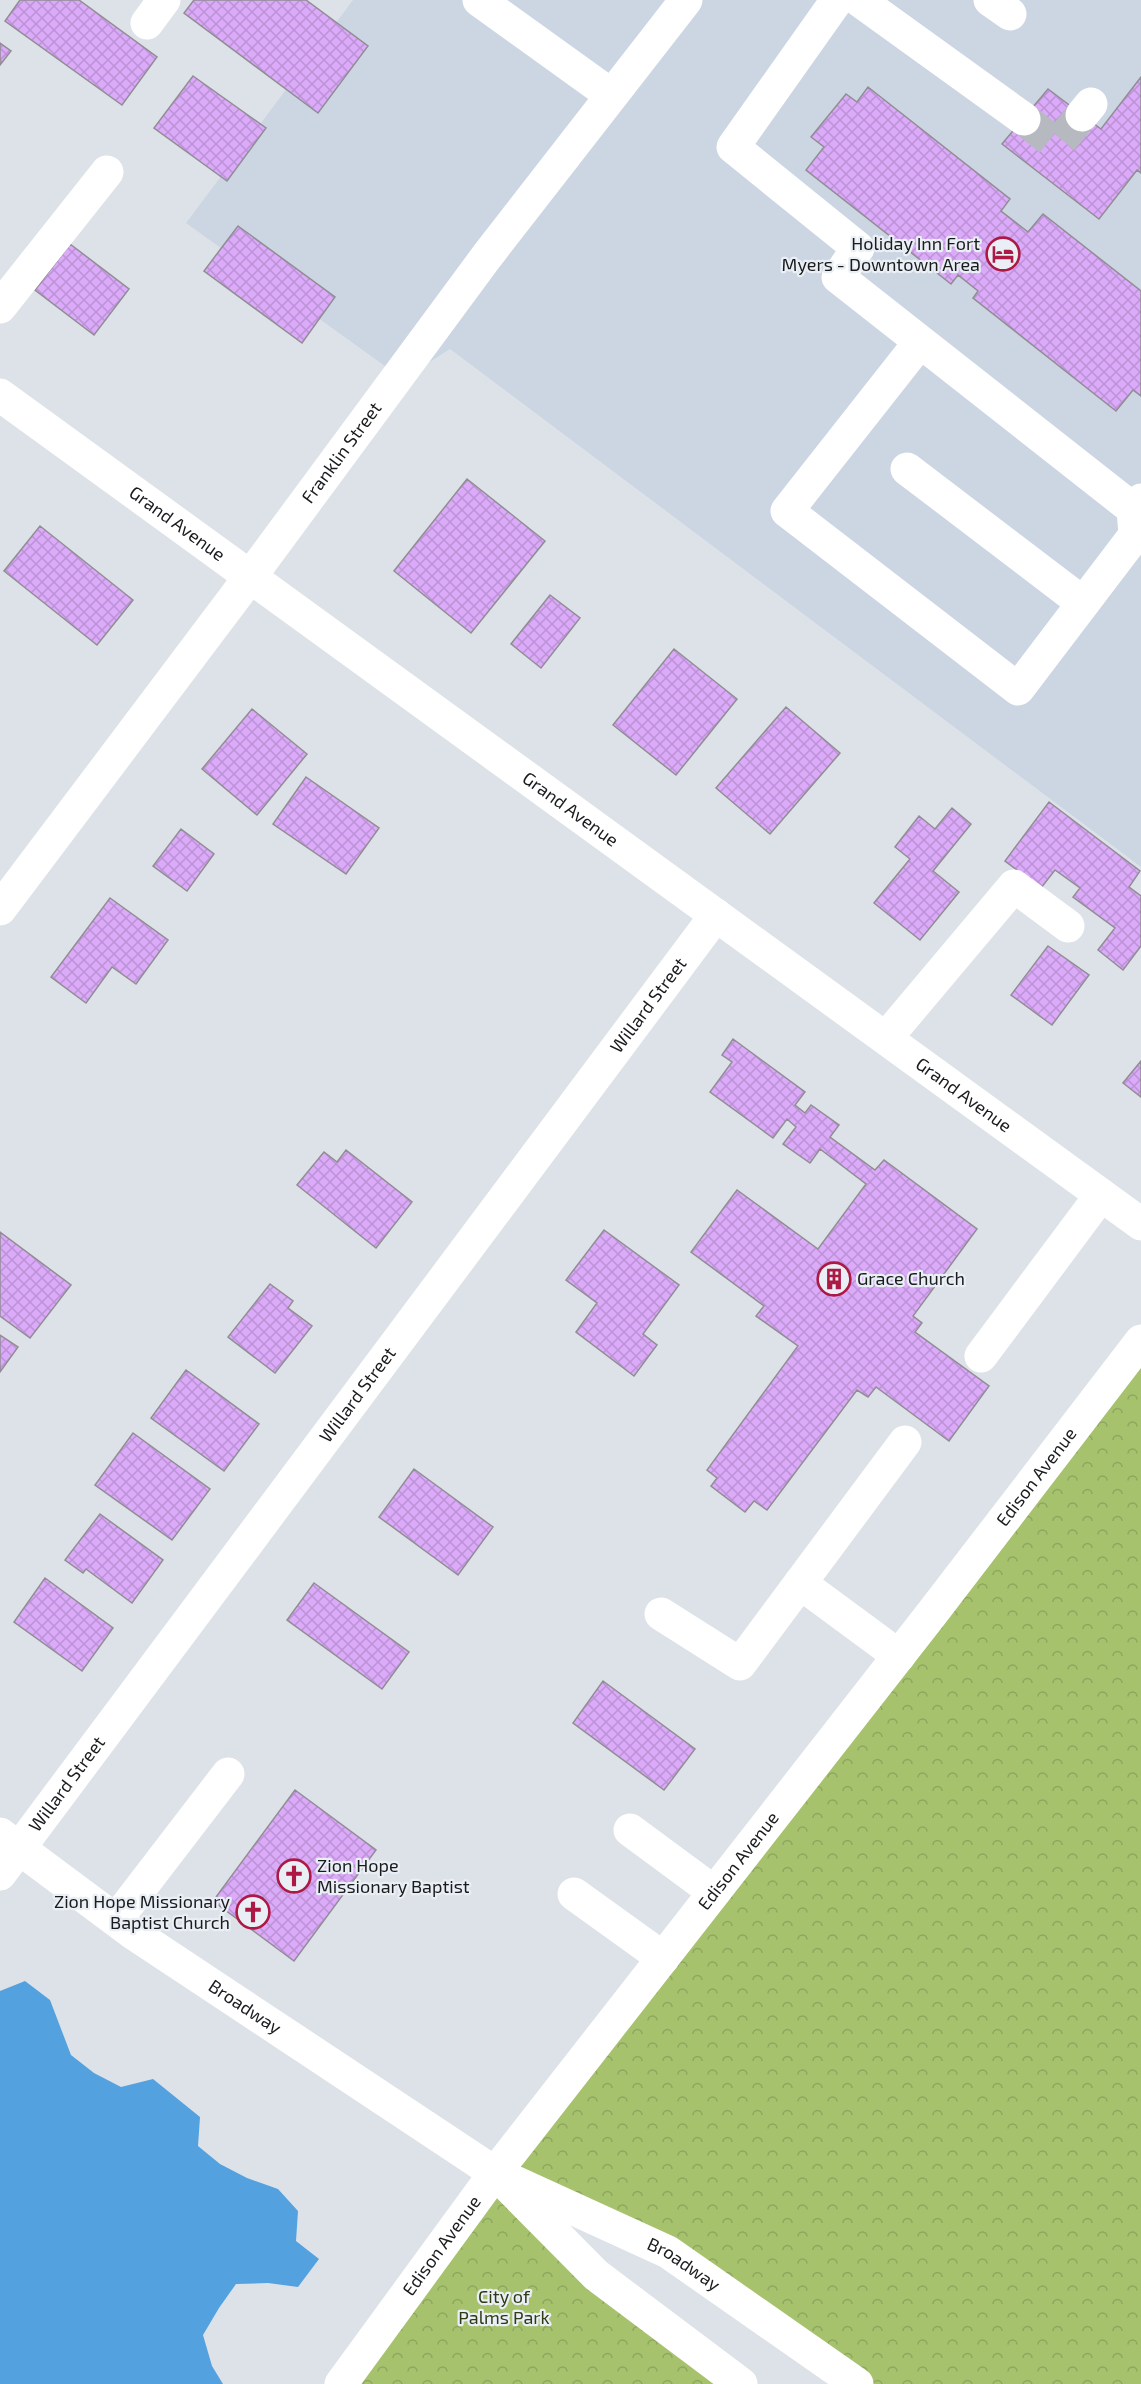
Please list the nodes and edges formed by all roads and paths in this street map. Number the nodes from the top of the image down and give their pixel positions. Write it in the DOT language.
graph roads {
  1 [pos="479,0"];
  2 [pos="686,0"];
  3 [pos="837,0"];
  4 [pos="859,0"];
  5 [pos="611,95"];
  6 [pos="1024,118"];
  7 [pos="107,172"];
  8 [pos="0,307"];
  9 [pos="920,342"];
  10 [pos="0,394"];
  11 [pos="907,469"];
  12 [pos="1137,505"];
  13 [pos="250,577"];
  14 [pos="1083,603"];
  15 [pos="0,909"];
  16 [pos="716,915"];
  17 [pos="1068,926"];
  18 [pos="886,1038"];
  19 [pos="1101,1195"];
  20 [pos="1141,1224"];
  21 [pos="1141,1341"];
  22 [pos="981,1356"];
  23 [pos="905,1442"];
  24 [pos="800,1583"];
  25 [pos="661,1614"];
  26 [pos="899,1656"];
  27 [pos="228,1774"];
  28 [pos="630,1830"];
  29 [pos="6,1852"];
  30 [pos="714,1892"];
  31 [pos="574,1894"];
  32 [pos="116,1920"];
  33 [pos="663,1958"];
  34 [pos="495,2173"];
  35 [pos="341,2384"];
  36 [pos="741,2384"];
  37 [pos="857,2384"];
  1 -- 5 [label="street"];
  2 -- 5 [label="street, Franklin Street"];
  3 -- 9 [label="street"];
  4 -- 6 [label="street"];
  5 -- 13 [label="street, Franklin Street"];
  7 -- 8 [label="street"];
  9 -- 12 [label="street"];
  9 -- 14 [label="street"];
  10 -- 13 [label="street, Grand Avenue"];
  11 -- 14 [label="street"];
  12 -- 14 [label="street"];
  13 -- 15 [label="street, Franklin Street"];
  13 -- 16 [label="street, Grand Avenue"];
  16 -- 18 [label="street, Grand Avenue"];
  16 -- 29 [label="street, Willard Street"];
  17 -- 18 [label="street"];
  18 -- 19 [label="street, Grand Avenue"];
  19 -- 20 [label="street, Grand Avenue"];
  19 -- 22 [label="street"];
  21 -- 26 [label="street, Edison Avenue"];
  23 -- 24 [label="street"];
  24 -- 25 [label="street"];
  24 -- 26 [label="street"];
  26 -- 30 [label="street, Edison Avenue"];
  27 -- 32 [label="street"];
  28 -- 30 [label="street"];
  29 -- 32 [label="street, Broadway"];
  30 -- 33 [label="street, Edison Avenue"];
  31 -- 33 [label="street"];
  32 -- 34 [label="street, Broadway"];
  33 -- 34 [label="street, Edison Avenue"];
  34 -- 35 [label="street, Edison Avenue"];
  34 -- 36 [label="street, Broadway"];
  34 -- 37 [label="street, Broadway"];
}
